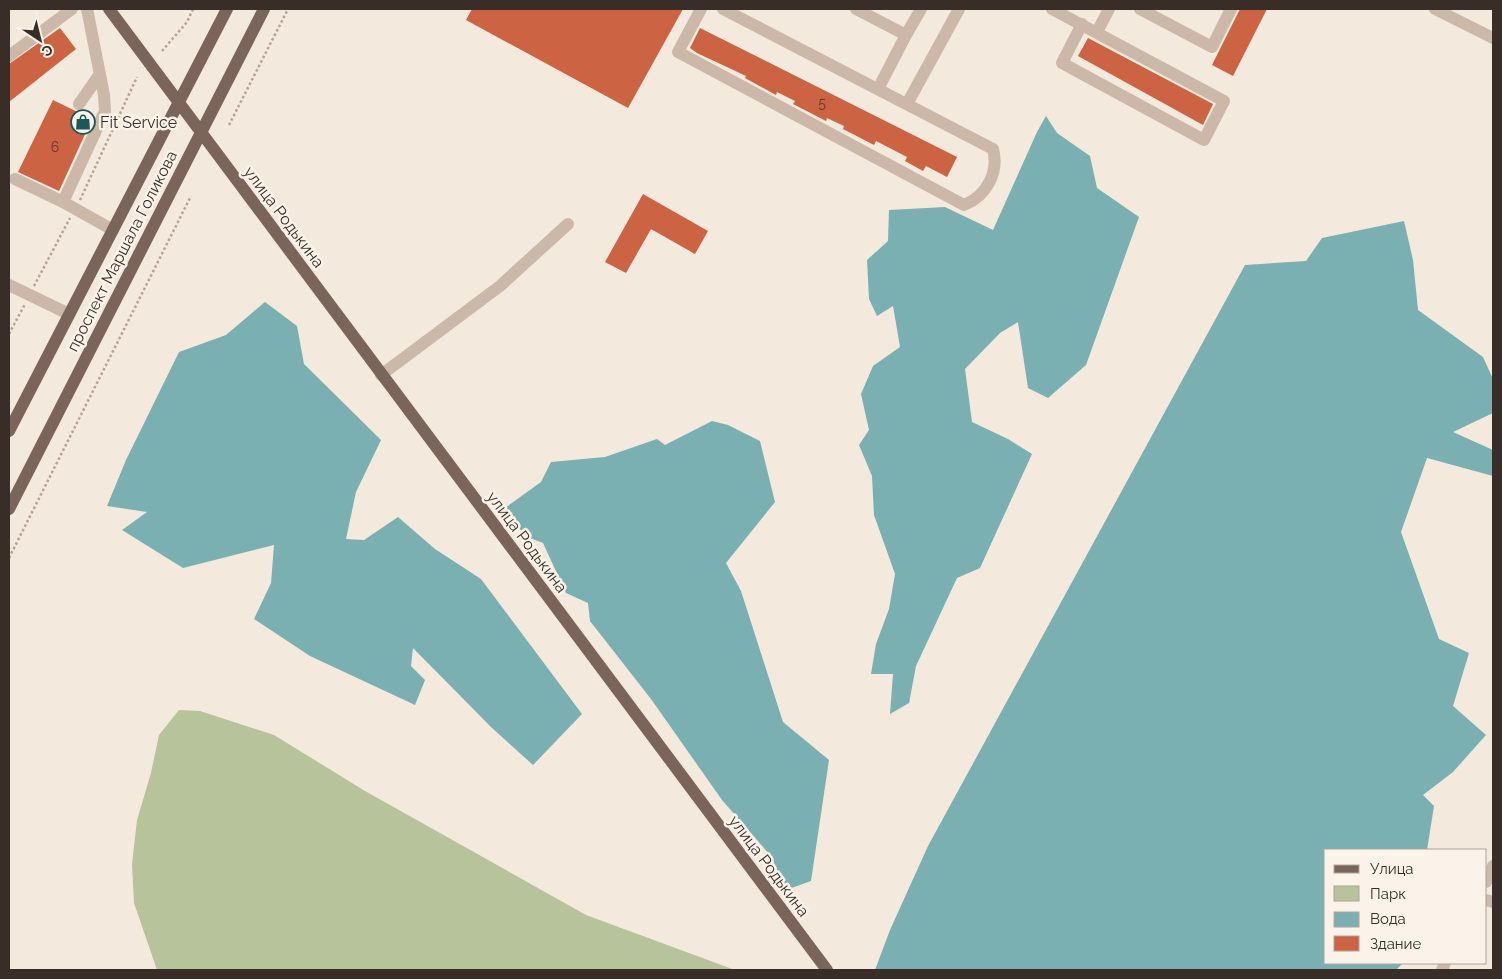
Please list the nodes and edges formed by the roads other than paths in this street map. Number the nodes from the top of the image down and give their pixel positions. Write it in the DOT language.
graph roads {
  1 [pos="72,9"];
  2 [pos="88,9"];
  3 [pos="109,9"];
  4 [pos="227,9"];
  5 [pos="264,9"];
  6 [pos="701,9"];
  7 [pos="723,9"];
  8 [pos="856,9"];
  9 [pos="921,9"];
  10 [pos="959,9"];
  11 [pos="1052,9"];
  12 [pos="1109,9"];
  13 [pos="1140,9"];
  14 [pos="1231,9"];
  15 [pos="1435,9"];
  16 [pos="1082,24"];
  17 [pos="1097,32"];
  18 [pos="906,35"];
  19 [pos="1493,38"];
  20 [pos="9,56"];
  21 [pos="100,74"];
  22 [pos="878,89"];
  23 [pos="79,104"];
  24 [pos="179,104"];
  25 [pos="907,104"];
  26 [pos="201,132"];
  27 [pos="15,179"];
  28 [pos="62,202"];
  29 [pos="568,224"];
  30 [pos="113,230"];
  31 [pos="9,275"];
  32 [pos="9,284"];
  33 [pos="69,314"];
  34 [pos="381,375"];
  35 [pos="9,432"];
  36 [pos="9,509"];
  37 [pos="1493,866"];
  38 [pos="1487,880"];
  39 [pos="827,970"];
  1 -- 20 [label="street"];
  2 -- 21 [label="street"];
  3 -- 24 [label="main road"];
  4 -- 24 [label="main road, проспект Маршала Голикова"];
  5 -- 26 [label="main road, проспект Маршала Голикова"];
  6 -- 25 [label="street"];
  7 -- 22 [label="street"];
  8 -- 18 [label="street"];
  9 -- 18 [label="street"];
  10 -- 25 [label="street"];
  11 -- 16 [label="street"];
  12 -- 17 [label="street"];
  13 -- 14 [label="street"];
  15 -- 19 [label="street"];
  16 -- 17 [label="street"];
  16 -- 17 [label="street"];
  18 -- 22 [label="street"];
  21 -- 23 [label="street"];
  21 -- 28 [label="street"];
  22 -- 25 [label="street"];
  24 -- 26 [label="main road, улица Родькина"];
  24 -- 30 [label="main road, проспект Маршала Голикова"];
  26 -- 34 [label="main road, улица Родькина"];
  26 -- 36 [label="main road, проспект Маршала Голикова"];
  27 -- 28 [label="street"];
  28 -- 30 [label="street"];
  29 -- 34 [label="street"];
  30 -- 33 [label="main road, проспект Маршала Голикова"];
  31 -- 32 [label="street"];
  32 -- 33 [label="street"];
  33 -- 35 [label="main road, проспект Маршала Голикова"];
  34 -- 39 [label="main road, улица Родькина"];
  37 -- 38 [label="street"];
}
